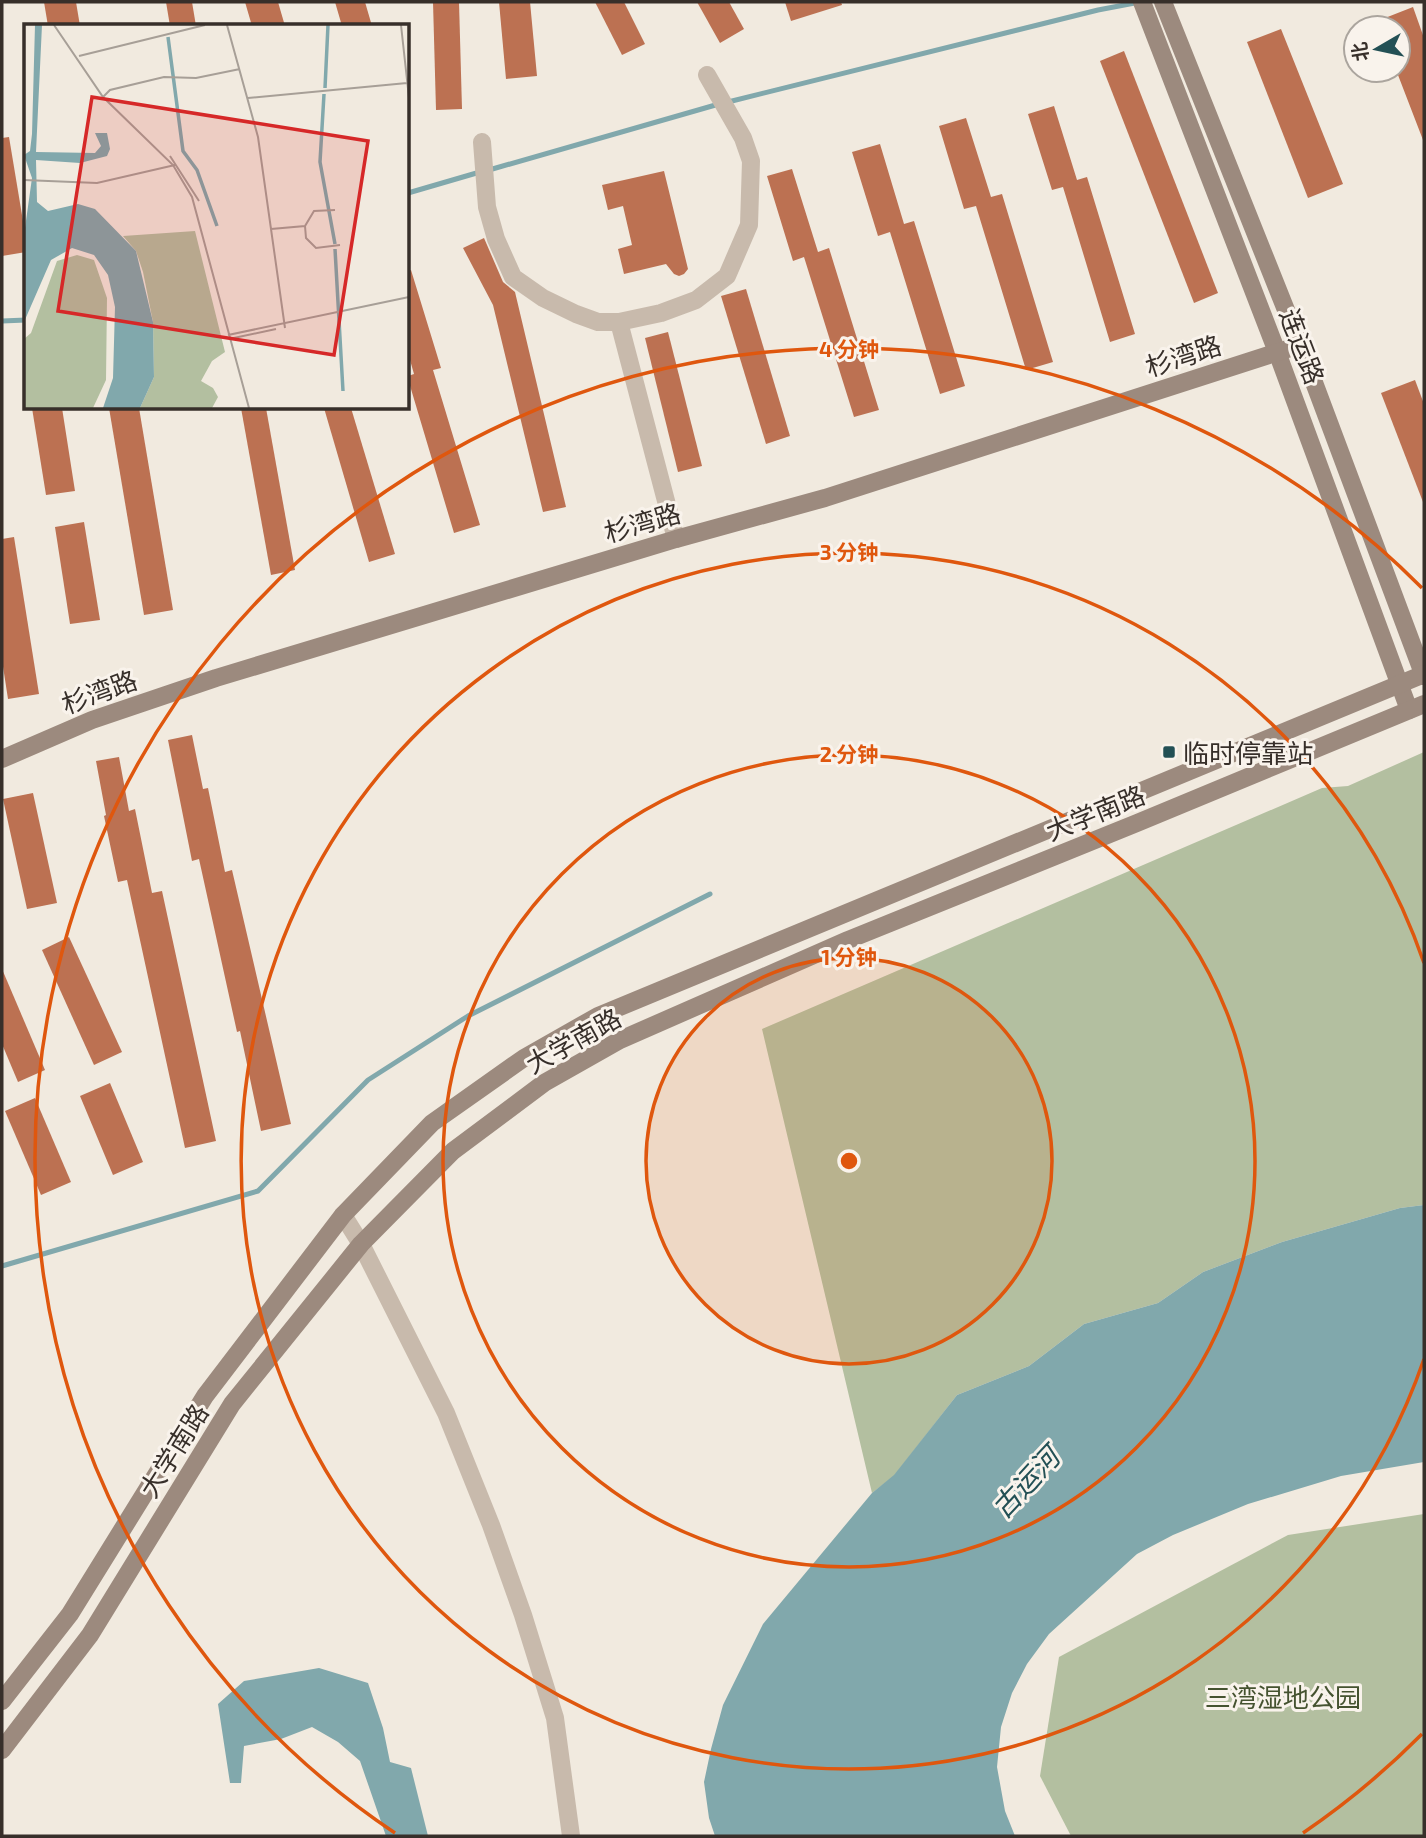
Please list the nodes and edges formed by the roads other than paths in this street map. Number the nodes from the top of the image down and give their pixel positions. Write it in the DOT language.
graph roads {
  1 [pos="1144,7"];
  2 [pos="1166,9"];
  3 [pos="707,75"];
  4 [pos="482,142"];
  5 [pos="620,322"];
  6 [pos="1300,345"];
  7 [pos="1277,352"];
  8 [pos="676,539"];
  9 [pos="1424,675"];
  10 [pos="1399,685"];
  11 [pos="1417,707"];
  12 [pos="2,759"];
  13 [pos="342,1215"];
  14 [pos="361,1244"];
  15 [pos="2,1701"];
  16 [pos="2,1750"];
  17 [pos="571,1836"];
  1 -- 7 [label="main road, 连运路"];
  2 -- 6 [label="main road, 连运路"];
  3 -- 5 [label="street"];
  4 -- 5 [label="street"];
  5 -- 8 [label="street"];
  6 -- 7 [label="main road, 杉湾路"];
  6 -- 9 [label="main road, 连运路"];
  7 -- 8 [label="main road, 杉湾路"];
  7 -- 10 [label="main road, 连运路"];
  8 -- 12 [label="main road, 杉湾路"];
  9 -- 10 [label="main road, 大学南路"];
  10 -- 11 [label="main road, 连运路"];
  10 -- 13 [label="main road, 大学南路"];
  11 -- 14 [label="main road, 大学南路"];
  13 -- 14 [label="street"];
  13 -- 15 [label="main road, 大学南路"];
  14 -- 16 [label="main road, 大学南路"];
  14 -- 17 [label="street"];
}
